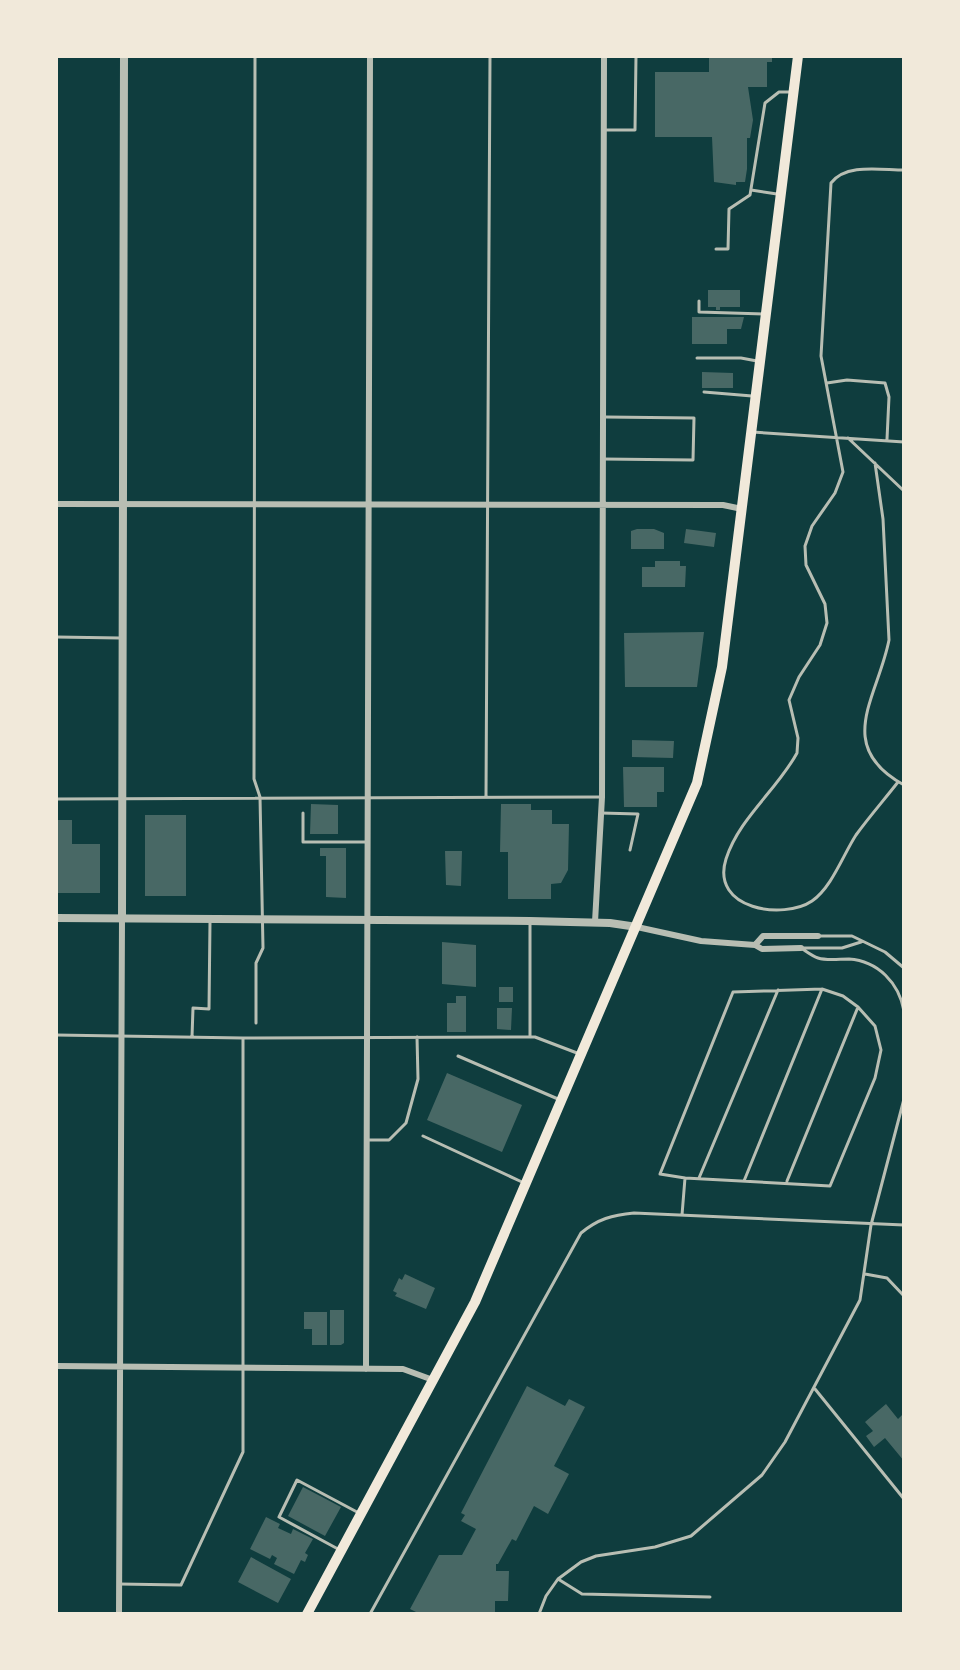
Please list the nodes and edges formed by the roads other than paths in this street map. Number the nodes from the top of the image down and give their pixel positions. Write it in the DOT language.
graph roads {
  1 [pos="124,56"];
  2 [pos="255,56"];
  3 [pos="370,56"];
  4 [pos="490,56"];
  5 [pos="604,56"];
  6 [pos="636,56"];
  7 [pos="798,56"];
  8 [pos="793,92"];
  9 [pos="604,130"];
  10 [pos="904,170"];
  11 [pos="751,190"];
  12 [pos="781,194"];
  13 [pos="716,249"];
  14 [pos="699,301"];
  15 [pos="766,314"];
  16 [pos="697,358"];
  17 [pos="760,362"];
  18 [pos="827,383"];
  19 [pos="704,392"];
  20 [pos="756,397"];
  21 [pos="603,417"];
  22 [pos="752,432"];
  23 [pos="837,437"];
  24 [pos="848,438"];
  25 [pos="887,440"];
  26 [pos="904,442"];
  27 [pos="603,459"];
  28 [pos="875,463"];
  29 [pos="904,491"];
  30 [pos="56,504"];
  31 [pos="124,504"];
  32 [pos="254,505"];
  33 [pos="370,505"];
  34 [pos="486,505"];
  35 [pos="603,505"];
  36 [pos="742,509"];
  37 [pos="56,637"];
  38 [pos="124,638"];
  39 [pos="898,782"];
  40 [pos="904,785"];
  41 [pos="260,797"];
  42 [pos="486,797"];
  43 [pos="602,797"];
  44 [pos="56,799"];
  45 [pos="123,799"];
  46 [pos="368,799"];
  47 [pos="303,813"];
  48 [pos="601,813"];
  49 [pos="368,842"];
  50 [pos="630,850"];
  51 [pos="56,918"];
  52 [pos="122,918"];
  53 [pos="210,919"];
  54 [pos="261,919"];
  55 [pos="368,919"];
  56 [pos="530,921"];
  57 [pos="595,922"];
  58 [pos="637,927"];
  59 [pos="818,936"];
  60 [pos="861,942"];
  61 [pos="755,945"];
  62 [pos="801,948"];
  63 [pos="904,968"];
  64 [pos="822,989"];
  65 [pos="778,990"];
  66 [pos="858,1007"];
  67 [pos="904,1011"];
  68 [pos="256,1023"];
  69 [pos="56,1035"];
  70 [pos="122,1036"];
  71 [pos="192,1037"];
  72 [pos="369,1037"];
  73 [pos="417,1037"];
  74 [pos="530,1037"];
  75 [pos="243,1038"];
  76 [pos="580,1054"];
  77 [pos="458,1056"];
  78 [pos="904,1099"];
  79 [pos="561,1100"];
  80 [pos="423,1136"];
  81 [pos="368,1140"];
  82 [pos="685,1178"];
  83 [pos="699,1179"];
  84 [pos="744,1181"];
  85 [pos="787,1183"];
  86 [pos="525,1184"];
  87 [pos="682,1215"];
  88 [pos="871,1225"];
  89 [pos="904,1225"];
  90 [pos="865,1274"];
  91 [pos="904,1296"];
  92 [pos="56,1366"];
  93 [pos="121,1367"];
  94 [pos="244,1368"];
  95 [pos="366,1369"];
  96 [pos="433,1380"];
  97 [pos="815,1389"];
  98 [pos="904,1499"];
  99 [pos="361,1514"];
  100 [pos="341,1551"];
  101 [pos="558,1579"];
  102 [pos="119,1584"];
  103 [pos="710,1597"];
  104 [pos="376,1612"];
  105 [pos="119,1614"];
  106 [pos="307,1614"];
  107 [pos="370,1614"];
  108 [pos="539,1614"];
  1 -- 31 [label="street"];
  2 -- 32 [label="lane"];
  3 -- 33 [label="street"];
  4 -- 34 [label="lane"];
  5 -- 9 [label="street"];
  6 -- 9 [label="lane"];
  7 -- 8 [label="highway"];
  8 -- 11 [label="lane"];
  8 -- 12 [label="highway"];
  9 -- 21 [label="street"];
  10 -- 18 [label="lane"];
  11 -- 12 [label="lane"];
  11 -- 13 [label="lane"];
  12 -- 15 [label="highway"];
  14 -- 15 [label="lane"];
  15 -- 17 [label="highway"];
  16 -- 17 [label="lane"];
  17 -- 20 [label="highway"];
  18 -- 23 [label="lane"];
  18 -- 25 [label="lane"];
  19 -- 20 [label="lane"];
  20 -- 22 [label="highway"];
  21 -- 27 [label="street"];
  21 -- 27 [label="lane"];
  22 -- 23 [label="lane"];
  22 -- 36 [label="highway"];
  23 -- 24 [label="lane"];
  23 -- 39 [label="lane"];
  24 -- 25 [label="lane"];
  24 -- 28 [label="lane"];
  25 -- 26 [label="lane"];
  27 -- 35 [label="street"];
  28 -- 29 [label="lane"];
  28 -- 39 [label="lane"];
  30 -- 31 [label="street"];
  31 -- 32 [label="street"];
  31 -- 38 [label="street"];
  32 -- 33 [label="street"];
  32 -- 41 [label="lane"];
  33 -- 34 [label="street"];
  33 -- 46 [label="street"];
  34 -- 35 [label="street"];
  34 -- 42 [label="lane"];
  35 -- 36 [label="street"];
  35 -- 43 [label="street"];
  36 -- 58 [label="highway"];
  37 -- 38 [label="lane"];
  38 -- 45 [label="street"];
  39 -- 40 [label="lane"];
  41 -- 45 [label="lane"];
  41 -- 46 [label="lane"];
  41 -- 54 [label="lane"];
  42 -- 43 [label="lane"];
  42 -- 46 [label="lane"];
  43 -- 48 [label="street"];
  44 -- 45 [label="lane"];
  45 -- 52 [label="street"];
  46 -- 49 [label="street"];
  47 -- 49 [label="lane"];
  48 -- 50 [label="lane"];
  48 -- 57 [label="street"];
  49 -- 55 [label="street"];
  51 -- 52 [label="street"];
  52 -- 53 [label="street"];
  52 -- 70 [label="street"];
  53 -- 54 [label="street"];
  53 -- 71 [label="lane"];
  54 -- 55 [label="street"];
  54 -- 68 [label="lane"];
  55 -- 56 [label="street"];
  55 -- 72 [label="street"];
  56 -- 57 [label="street"];
  56 -- 74 [label="lane"];
  57 -- 58 [label="street"];
  58 -- 61 [label="street"];
  58 -- 76 [label="highway"];
  59 -- 60 [label="lane"];
  59 -- 61 [label="street"];
  60 -- 62 [label="lane"];
  60 -- 63 [label="lane"];
  61 -- 62 [label="street"];
  62 -- 67 [label="lane"];
  64 -- 65 [label="lane"];
  64 -- 66 [label="lane"];
  64 -- 84 [label="lane"];
  65 -- 82 [label="lane"];
  65 -- 83 [label="lane"];
  66 -- 85 [label="lane"];
  66 -- 85 [label="lane"];
  69 -- 70 [label="lane"];
  70 -- 71 [label="lane"];
  70 -- 93 [label="street"];
  71 -- 75 [label="lane"];
  72 -- 73 [label="lane"];
  72 -- 75 [label="lane"];
  72 -- 81 [label="street"];
  73 -- 74 [label="lane"];
  73 -- 81 [label="lane"];
  74 -- 76 [label="lane"];
  75 -- 94 [label="lane"];
  76 -- 79 [label="highway"];
  77 -- 79 [label="lane"];
  78 -- 88 [label="lane"];
  79 -- 86 [label="highway"];
  80 -- 86 [label="lane"];
  81 -- 95 [label="street"];
  82 -- 83 [label="lane"];
  82 -- 87 [label="lane"];
  83 -- 84 [label="lane"];
  84 -- 85 [label="lane"];
  86 -- 96 [label="highway"];
  87 -- 88 [label="lane"];
  87 -- 104 [label="lane"];
  88 -- 89 [label="lane"];
  88 -- 90 [label="lane"];
  90 -- 91 [label="lane"];
  90 -- 97 [label="lane"];
  92 -- 93 [label="street"];
  93 -- 94 [label="street"];
  93 -- 102 [label="street"];
  94 -- 95 [label="street"];
  94 -- 102 [label="lane"];
  95 -- 96 [label="street"];
  96 -- 99 [label="highway"];
  97 -- 98 [label="lane"];
  97 -- 101 [label="lane"];
  99 -- 100 [label="highway"];
  99 -- 100 [label="lane"];
  100 -- 106 [label="highway"];
  101 -- 103 [label="lane"];
  101 -- 108 [label="lane"];
  102 -- 105 [label="street"];
  104 -- 107 [label="lane"];
}
